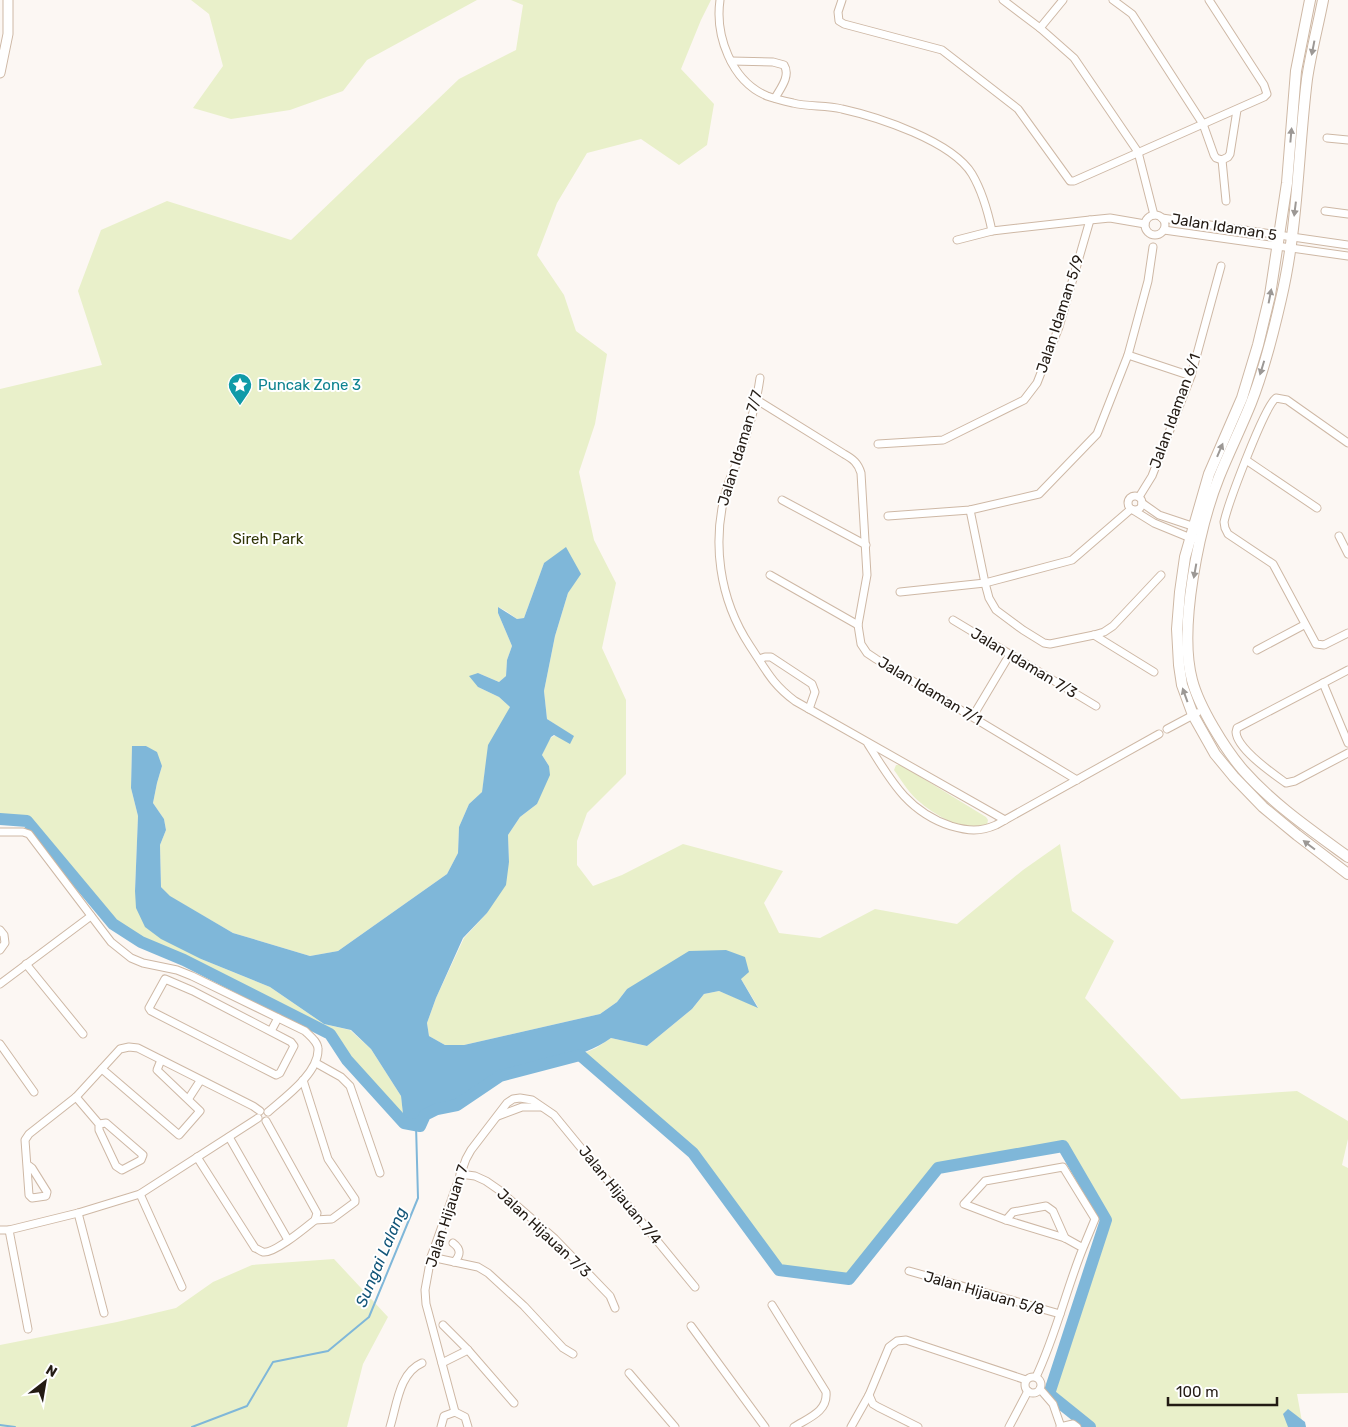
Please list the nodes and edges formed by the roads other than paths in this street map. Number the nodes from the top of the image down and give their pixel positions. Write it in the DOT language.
graph roads {
  1 [pos="8,0"];
  2 [pos="720,0"];
  3 [pos="842,0"];
  4 [pos="1003,0"];
  5 [pos="1063,0"];
  6 [pos="1114,0"];
  7 [pos="1209,0"];
  8 [pos="1310,0"];
  9 [pos="1323,0"];
  10 [pos="1040,28"];
  11 [pos="731,60"];
  12 [pos="0,73"];
  13 [pos="775,98"];
  14 [pos="1237,110"];
  15 [pos="1203,124"];
  16 [pos="1327,138"];
  17 [pos="1348,140"];
  18 [pos="1138,152"];
  19 [pos="1222,160"];
  20 [pos="1226,201"];
  21 [pos="1325,211"];
  22 [pos="1348,214"];
  23 [pos="1154,215"];
  24 [pos="1162,218"];
  25 [pos="1090,220"];
  26 [pos="1145,224"];
  27 [pos="1164,230"];
  28 [pos="992,231"];
  29 [pos="957,240"];
  30 [pos="1285,242"];
  31 [pos="1348,246"];
  32 [pos="1153,247"];
  33 [pos="1348,256"];
  34 [pos="1221,266"];
  35 [pos="1128,355"];
  36 [pos="1191,376"];
  37 [pos="760,378"];
  38 [pos="757,400"];
  39 [pos="878,444"];
  40 [pos="1348,444"];
  41 [pos="1246,460"];
  42 [pos="782,500"];
  43 [pos="1140,500"];
  44 [pos="1317,508"];
  45 [pos="1132,509"];
  46 [pos="970,510"];
  47 [pos="888,516"];
  48 [pos="1198,528"];
  49 [pos="1339,536"];
  50 [pos="1195,540"];
  51 [pos="866,545"];
  52 [pos="1348,554"];
  53 [pos="770,575"];
  54 [pos="1161,575"];
  55 [pos="985,583"];
  56 [pos="900,592"];
  57 [pos="952,620"];
  58 [pos="858,625"];
  59 [pos="1304,625"];
  60 [pos="1348,633"];
  61 [pos="1094,635"];
  62 [pos="1257,650"];
  63 [pos="1010,654"];
  64 [pos="759,659"];
  65 [pos="1348,670"];
  66 [pos="1154,672"];
  67 [pos="1323,684"];
  68 [pos="1096,706"];
  69 [pos="809,709"];
  70 [pos="1204,709"];
  71 [pos="1193,715"];
  72 [pos="973,716"];
  73 [pos="1167,729"];
  74 [pos="1159,734"];
  75 [pos="1348,743"];
  76 [pos="868,744"];
  77 [pos="1348,753"];
  78 [pos="896,760"];
  79 [pos="885,772"];
  80 [pos="1077,780"];
  81 [pos="1005,820"];
  82 [pos="0,832"];
  83 [pos="1348,857"];
  84 [pos="1348,874"];
  85 [pos="91,916"];
  86 [pos="0,930"];
  87 [pos="0,950"];
  88 [pos="26,964"];
  89 [pos="200,979"];
  90 [pos="0,984"];
  91 [pos="192,992"];
  92 [pos="278,1018"];
  93 [pos="271,1032"];
  94 [pos="83,1034"];
  95 [pos="0,1044"];
  96 [pos="160,1060"];
  97 [pos="316,1063"];
  98 [pos="102,1069"];
  99 [pos="303,1080"];
  100 [pos="200,1081"];
  101 [pos="34,1092"];
  102 [pos="76,1097"];
  103 [pos="189,1098"];
  104 [pos="539,1106"];
  105 [pos="261,1117"];
  106 [pos="99,1124"];
  107 [pos="229,1137"];
  108 [pos="197,1157"];
  109 [pos="28,1165"];
  110 [pos="380,1173"];
  111 [pos="460,1174"];
  112 [pos="140,1194"];
  113 [pos="78,1213"];
  114 [pos="315,1220"];
  115 [pos="1006,1220"];
  116 [pos="0,1230"];
  117 [pos="9,1230"];
  118 [pos="1064,1238"];
  119 [pos="288,1240"];
  120 [pos="453,1243"];
  121 [pos="1083,1248"];
  122 [pos="431,1257"];
  123 [pos="454,1262"];
  124 [pos="909,1271"];
  125 [pos="182,1287"];
  126 [pos="695,1287"];
  127 [pos="772,1305"];
  128 [pos="615,1308"];
  129 [pos="104,1313"];
  130 [pos="1060,1314"];
  131 [pos="443,1325"];
  132 [pos="691,1326"];
  133 [pos="28,1329"];
  134 [pos="468,1350"];
  135 [pos="573,1354"];
  136 [pos="422,1363"];
  137 [pos="442,1363"];
  138 [pos="629,1373"];
  139 [pos="1036,1377"];
  140 [pos="1026,1380"];
  141 [pos="1040,1389"];
  142 [pos="1028,1391"];
  143 [pos="869,1395"];
  144 [pos="514,1403"];
  145 [pos="455,1412"];
  146 [pos="390,1427"];
  147 [pos="441,1427"];
  148 [pos="468,1427"];
  149 [pos="674,1427"];
  150 [pos="765,1427"];
  151 [pos="794,1427"];
  152 [pos="851,1427"];
  153 [pos="918,1427"];
  154 [pos="1009,1427"];
  155 [pos="1061,1427"];
  156 [pos="1077,1427"];
  1 -- 12 [label="street"];
  2 -- 11 [label="street"];
  3 -- 18 [label="street"];
  4 -- 10 [label="street"];
  5 -- 10 [label="street"];
  6 -- 15 [label="street"];
  7 -- 14 [label="street"];
  30 -- 8 [label="main road, one-way"];
  9 -- 30 [label="main road, one-way"];
  10 -- 18 [label="street"];
  11 -- 13 [label="street"];
  11 -- 13 [label="street"];
  13 -- 28 [label="street"];
  14 -- 15 [label="street"];
  14 -- 19 [label="street"];
  15 -- 18 [label="street"];
  15 -- 19 [label="street"];
  16 -- 17 [label="street"];
  18 -- 23 [label="street"];
  19 -- 20 [label="street"];
  21 -- 22 [label="street"];
  23 -- 24 [label="street"];
  23 -- 26 [label="street"];
  24 -- 27 [label="street"];
  24 -- 30 [label="street, Jalan Idaman 5"];
  25 -- 26 [label="street"];
  25 -- 28 [label="street"];
  25 -- 39 [label="street, Jalan Idaman 5/9"];
  26 -- 27 [label="street"];
  27 -- 30 [label="street, Jalan Idaman 5"];
  28 -- 29 [label="street"];
  30 -- 31 [label="street"];
  30 -- 33 [label="street"];
  30 -- 48 [label="main road"];
  32 -- 35 [label="street"];
  34 -- 36 [label="street, Jalan Idaman 6/1"];
  35 -- 36 [label="street"];
  35 -- 46 [label="street"];
  36 -- 43 [label="street, Jalan Idaman 6/1"];
  37 -- 38 [label="street, Jalan Idaman 7/7"];
  38 -- 51 [label="street, Jalan Idaman 7/1"];
  38 -- 64 [label="street, Jalan Idaman 7/7"];
  40 -- 41 [label="street"];
  41 -- 44 [label="street"];
  41 -- 59 [label="street"];
  42 -- 51 [label="street"];
  43 -- 45 [label="street"];
  43 -- 45 [label="street"];
  43 -- 48 [label="street"];
  45 -- 50 [label="street"];
  45 -- 55 [label="street"];
  46 -- 47 [label="street"];
  46 -- 55 [label="street"];
  48 -- 50 [label="main road"];
  49 -- 52 [label="street"];
  50 -- 70 [label="main road, one-way"];
  71 -- 50 [label="main road, one-way"];
  51 -- 58 [label="street, Jalan Idaman 7/1"];
  53 -- 58 [label="street"];
  54 -- 61 [label="street"];
  55 -- 56 [label="street"];
  55 -- 61 [label="street"];
  57 -- 63 [label="street, Jalan Idaman 7/3"];
  58 -- 72 [label="street, Jalan Idaman 7/1"];
  59 -- 60 [label="street"];
  59 -- 62 [label="street"];
  61 -- 66 [label="street"];
  63 -- 68 [label="street, Jalan Idaman 7/3"];
  63 -- 72 [label="street"];
  64 -- 69 [label="street, Jalan Idaman 7/7"];
  64 -- 69 [label="street"];
  65 -- 67 [label="street"];
  67 -- 75 [label="street"];
  67 -- 77 [label="street"];
  69 -- 76 [label="street, Jalan Idaman 7/7"];
  70 -- 71 [label="street"];
  70 -- 83 [label="main road"];
  71 -- 73 [label="street"];
  84 -- 71 [label="main road, one-way"];
  72 -- 80 [label="street, Jalan Idaman 7/1"];
  74 -- 80 [label="street, Jalan Idaman 7/7"];
  76 -- 78 [label="street, Jalan Idaman 7/7"];
  76 -- 79 [label="street, Jalan Idaman 7/7"];
  78 -- 79 [label="street"];
  78 -- 81 [label="street, Jalan Idaman 7/7"];
  79 -- 81 [label="street, Jalan Idaman 7/7"];
  80 -- 81 [label="street, Jalan Idaman 7/7"];
  82 -- 85 [label="street"];
  85 -- 88 [label="street"];
  85 -- 89 [label="street"];
  86 -- 87 [label="street"];
  88 -- 90 [label="street"];
  88 -- 94 [label="street"];
  89 -- 91 [label="street"];
  89 -- 92 [label="street"];
  91 -- 93 [label="street"];
  91 -- 93 [label="street"];
  92 -- 93 [label="street"];
  92 -- 97 [label="street"];
  95 -- 101 [label="street"];
  96 -- 98 [label="street"];
  96 -- 100 [label="street"];
  96 -- 103 [label="street"];
  97 -- 99 [label="street"];
  97 -- 110 [label="street"];
  98 -- 102 [label="street"];
  98 -- 103 [label="street"];
  99 -- 105 [label="street"];
  99 -- 114 [label="street"];
  100 -- 103 [label="street"];
  100 -- 105 [label="street"];
  102 -- 106 [label="street"];
  102 -- 109 [label="street"];
  104 -- 111 [label="street, Jalan Hijauan 7"];
  104 -- 126 [label="street, Jalan Hijauan 7/4"];
  105 -- 107 [label="street"];
  105 -- 114 [label="street"];
  106 -- 106 [label="street"];
  107 -- 108 [label="street"];
  107 -- 119 [label="street"];
  108 -- 112 [label="street"];
  108 -- 119 [label="street"];
  111 -- 122 [label="street, Jalan Hijauan 7"];
  111 -- 128 [label="street, Jalan Hijauan 7/3"];
  112 -- 113 [label="street"];
  112 -- 125 [label="street"];
  113 -- 117 [label="street"];
  113 -- 129 [label="street"];
  114 -- 119 [label="street"];
  115 -- 118 [label="street"];
  115 -- 118 [label="street"];
  115 -- 121 [label="street"];
  116 -- 117 [label="street"];
  117 -- 133 [label="street"];
  118 -- 121 [label="street"];
  120 -- 123 [label="street"];
  121 -- 130 [label="street"];
  122 -- 123 [label="street"];
  122 -- 137 [label="street, Jalan Hijauan 7"];
  123 -- 135 [label="street"];
  124 -- 130 [label="street, Jalan Hijauan 5/8"];
  127 -- 151 [label="street"];
  130 -- 139 [label="street"];
  131 -- 134 [label="street"];
  132 -- 150 [label="street"];
  134 -- 137 [label="street"];
  134 -- 144 [label="street"];
  136 -- 146 [label="street"];
  137 -- 145 [label="street, Jalan Hijauan 7"];
  138 -- 149 [label="street"];
  139 -- 140 [label="street"];
  139 -- 141 [label="street"];
  140 -- 142 [label="street"];
  140 -- 143 [label="street"];
  141 -- 142 [label="street"];
  141 -- 155 [label="street"];
  142 -- 154 [label="street"];
  143 -- 152 [label="street"];
  143 -- 153 [label="street"];
  145 -- 147 [label="street"];
  145 -- 148 [label="street"];
  155 -- 156 [label="street"];
}
